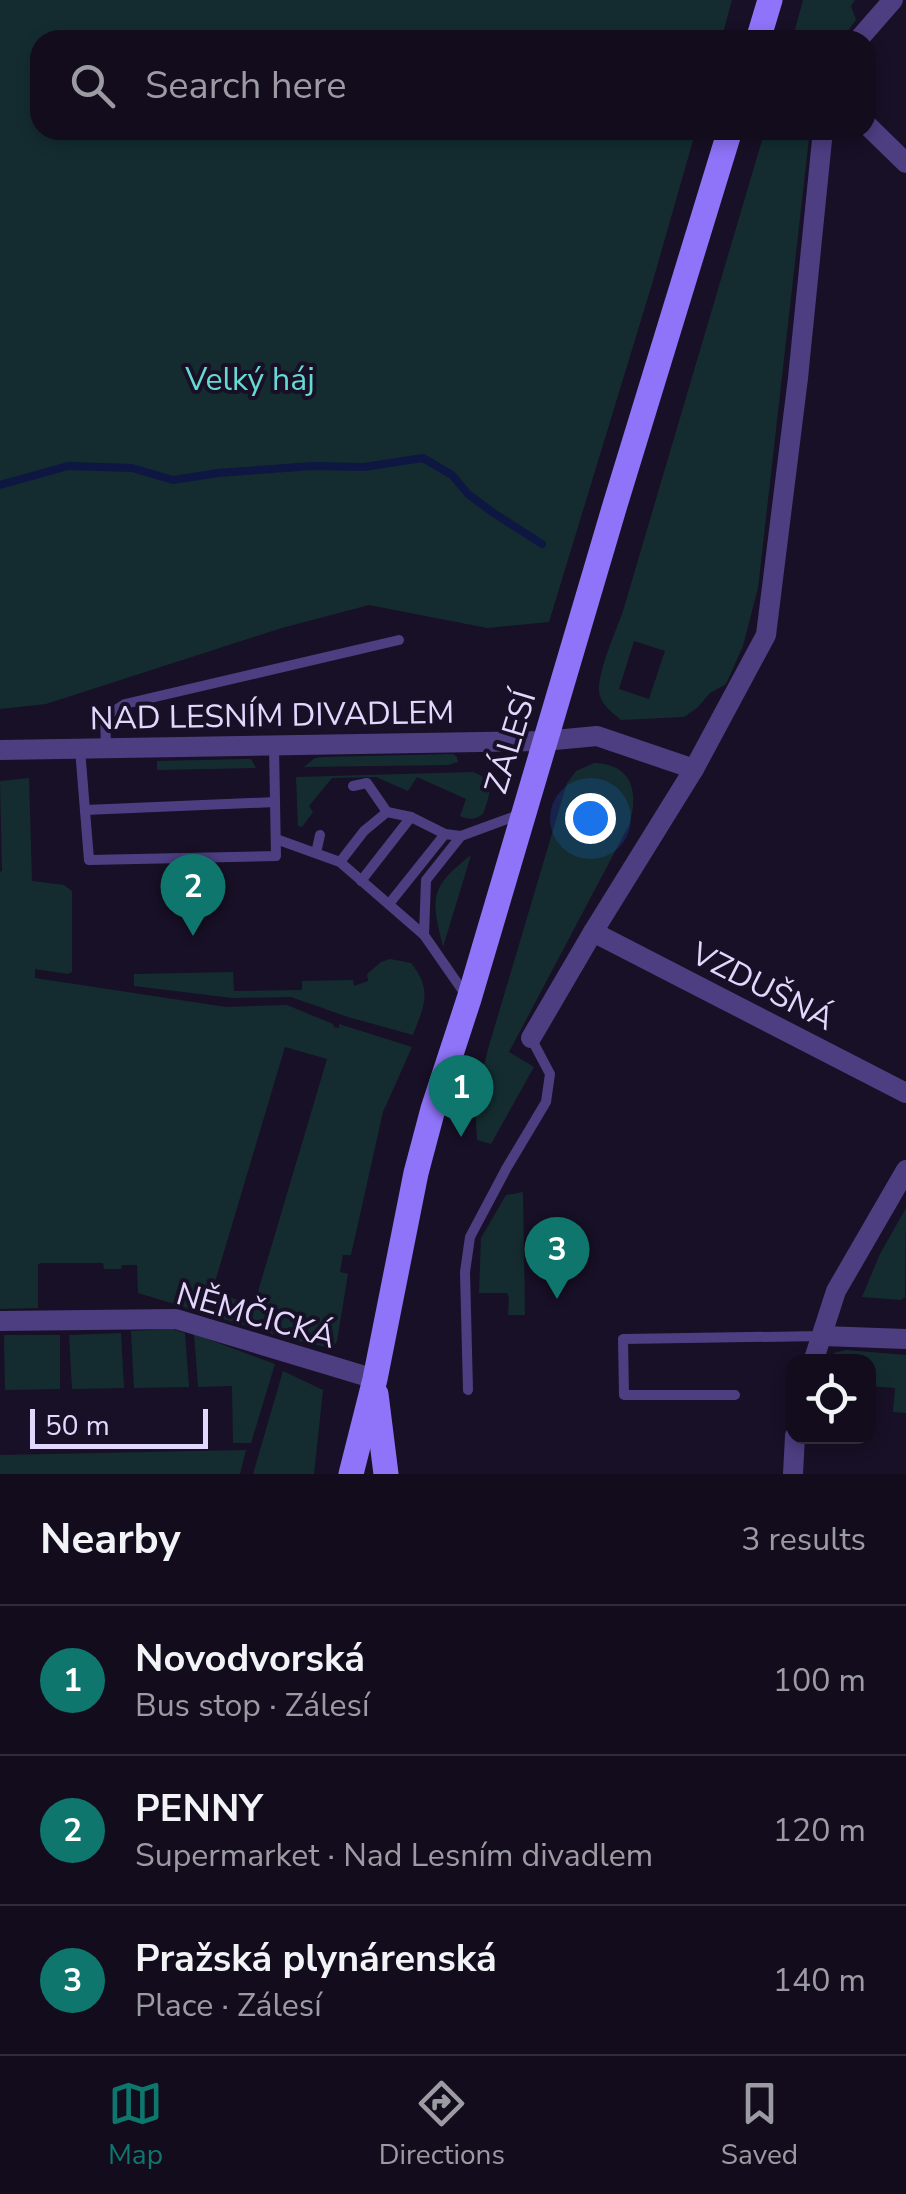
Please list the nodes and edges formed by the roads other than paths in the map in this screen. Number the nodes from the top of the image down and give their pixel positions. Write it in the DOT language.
graph roads {
  1 [pos="770,0"];
  2 [pos="892,0"];
  3 [pos="761,30"];
  4 [pos="866,30"];
  5 [pos="876,134"];
  6 [pos="727,140"];
  7 [pos="822,140"];
  8 [pos="906,163"];
  9 [pos="399,640"];
  10 [pos="544,741"];
  11 [pos="274,744"];
  12 [pos="106,747"];
  13 [pos="80,748"];
  14 [pos="0,750"];
  15 [pos="694,770"];
  16 [pos="352,786"];
  17 [pos="275,802"];
  18 [pos="85,810"];
  19 [pos="387,812"];
  20 [pos="522,813"];
  21 [pos="411,817"];
  22 [pos="444,834"];
  23 [pos="320,835"];
  24 [pos="461,836"];
  25 [pos="276,839"];
  26 [pos="316,853"];
  27 [pos="340,862"];
  28 [pos="362,880"];
  29 [pos="388,904"];
  30 [pos="593,932"];
  31 [pos="424,935"];
  32 [pos="469,999"];
  33 [pos="532,1038"];
  34 [pos="906,1094"];
  35 [pos="906,1170"];
  36 [pos="0,1321"];
  37 [pos="823,1336"];
  38 [pos="906,1339"];
  39 [pos="815,1354"];
  40 [pos="374,1379"];
  41 [pos="468,1390"];
  42 [pos="735,1394"];
  43 [pos="795,1444"];
  44 [pos="350,1474"];
  45 [pos="386,1474"];
  46 [pos="793,1474"];
  1 -- 3 [label="main road"];
  2 -- 4 [label="street"];
  5 -- 8 [label="street"];
  6 -- 10 [label="main road, ZÁLESÍ"];
  7 -- 15 [label="street"];
  9 -- 12 [label="lane"];
  10 -- 11 [label="street, NAD LESNÍM DIVADLEM"];
  10 -- 15 [label="street, NAD LESNÍM DIVADLEM"];
  10 -- 20 [label="main road, ZÁLESÍ"];
  11 -- 12 [label="street, NAD LESNÍM DIVADLEM"];
  11 -- 17 [label="lane"];
  12 -- 13 [label="street, NAD LESNÍM DIVADLEM"];
  13 -- 14 [label="street, NAD LESNÍM DIVADLEM"];
  13 -- 18 [label="lane"];
  15 -- 30 [label="street"];
  16 -- 19 [label="lane"];
  17 -- 18 [label="lane"];
  17 -- 25 [label="lane"];
  18 -- 25 [label="lane"];
  19 -- 21 [label="lane"];
  19 -- 27 [label="lane"];
  20 -- 24 [label="lane"];
  20 -- 32 [label="main road, ZÁLESÍ"];
  21 -- 22 [label="lane"];
  21 -- 28 [label="lane"];
  22 -- 24 [label="lane"];
  22 -- 29 [label="lane"];
  23 -- 26 [label="lane"];
  24 -- 31 [label="lane"];
  25 -- 26 [label="lane"];
  26 -- 27 [label="lane"];
  27 -- 28 [label="lane"];
  28 -- 29 [label="lane"];
  29 -- 31 [label="lane"];
  30 -- 33 [label="street"];
  30 -- 34 [label="street, VZDUŠNÁ"];
  31 -- 32 [label="lane"];
  32 -- 40 [label="main road, ZÁLESÍ"];
  33 -- 41 [label="lane"];
  35 -- 37 [label="street"];
  36 -- 40 [label="street, NĚMČICKÁ"];
  37 -- 38 [label="street"];
  37 -- 39 [label="street"];
  37 -- 42 [label="lane"];
  40 -- 44 [label="main road, ZÁLESÍ"];
  40 -- 45 [label="main road, ZÁLESÍ"];
  43 -- 46 [label="street"];
}
